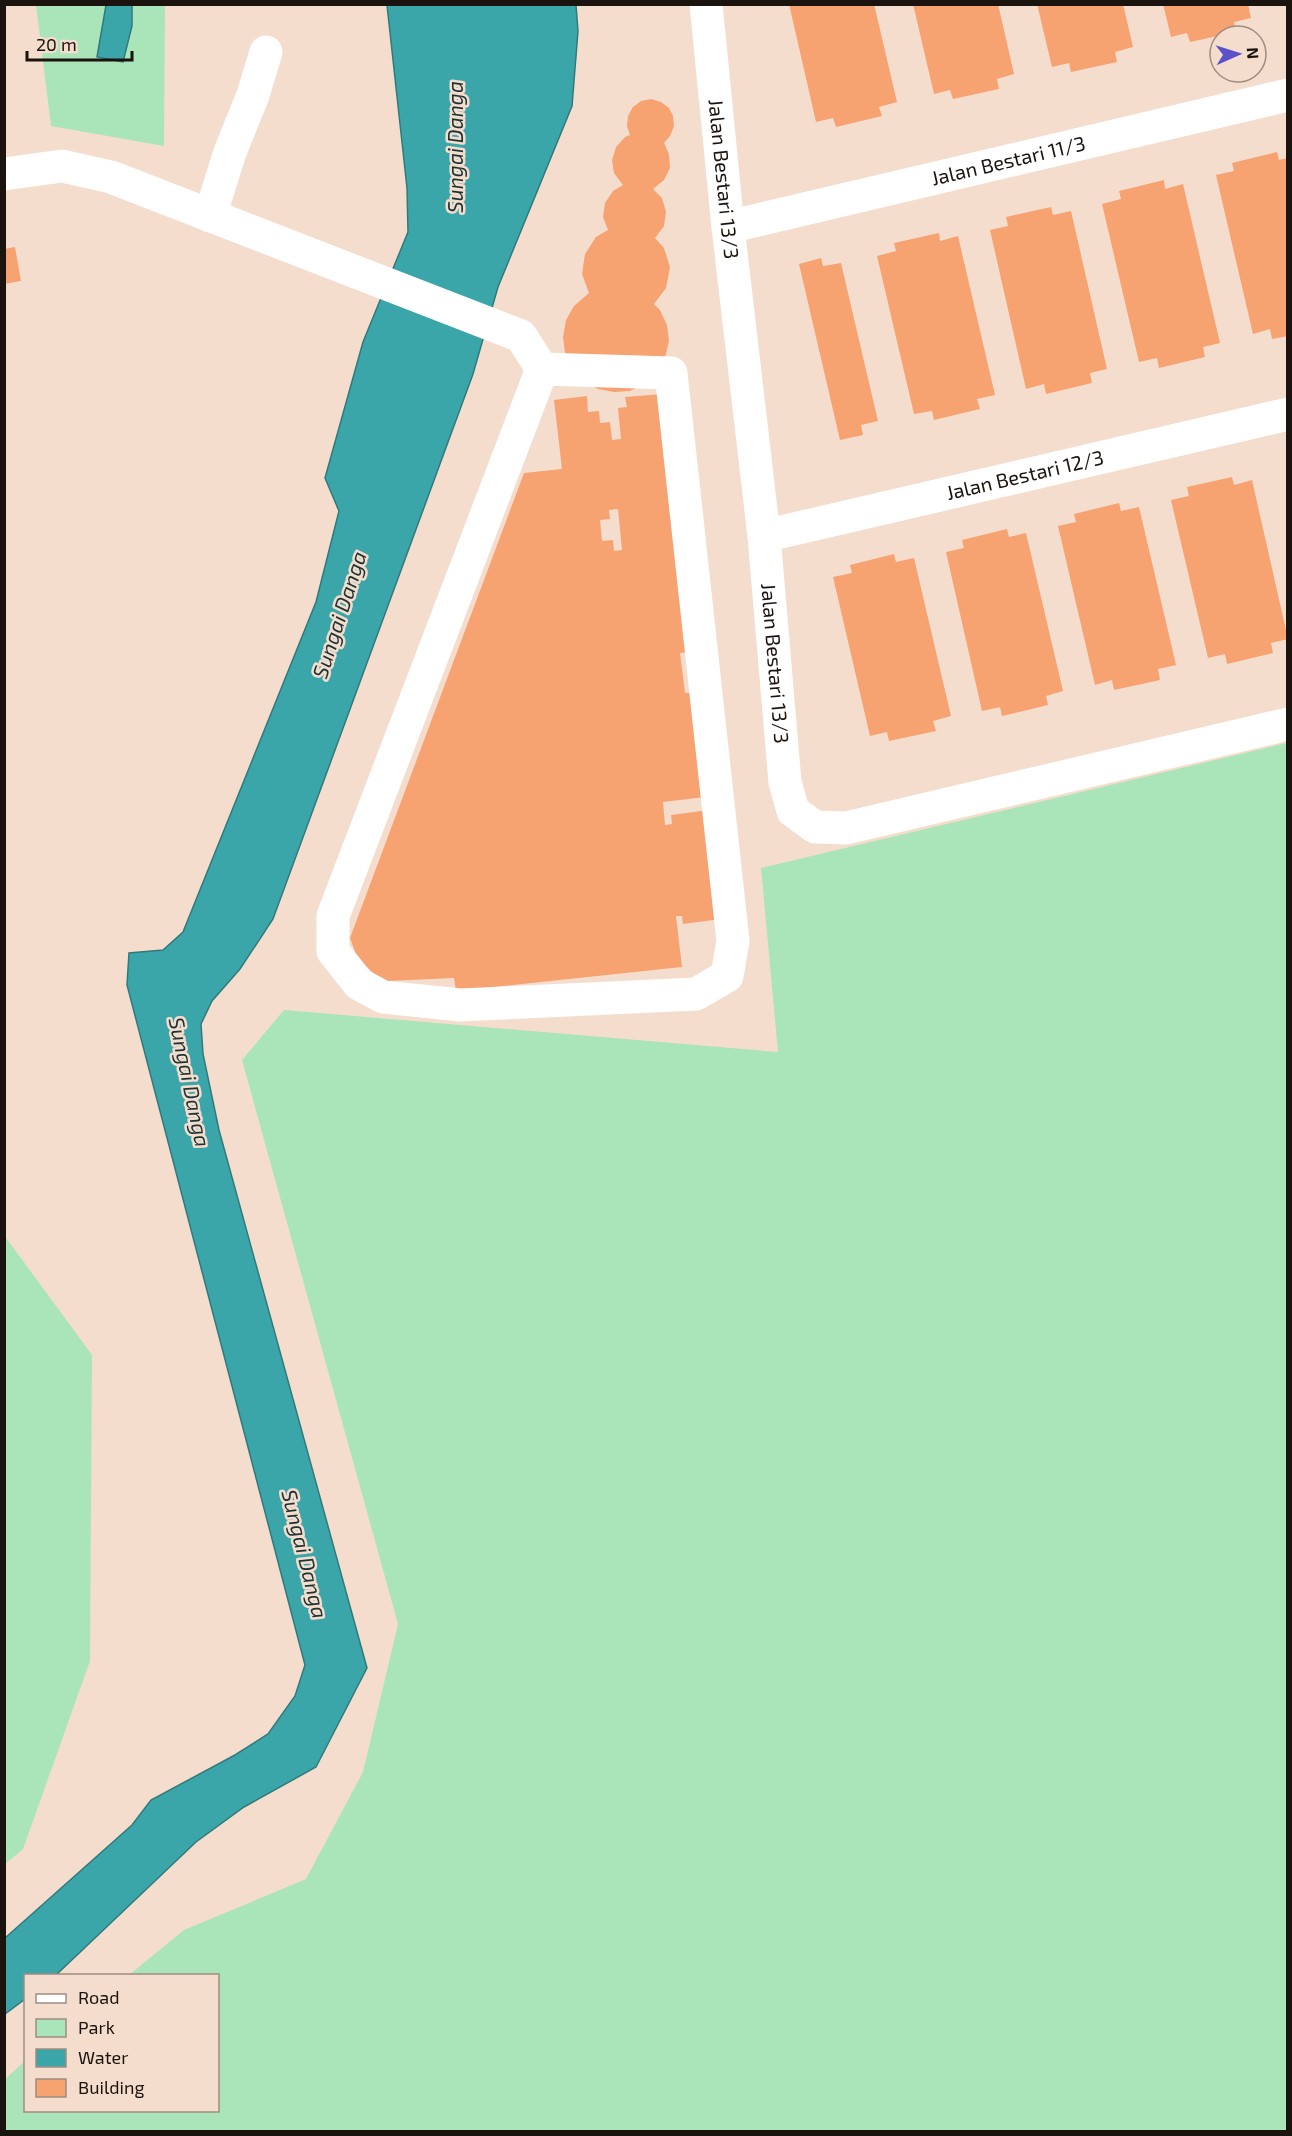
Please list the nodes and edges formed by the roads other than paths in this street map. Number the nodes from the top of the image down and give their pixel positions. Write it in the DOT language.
graph roads {
  1 [pos="706,4"];
  2 [pos="266,52"];
  3 [pos="1287,95"];
  4 [pos="4,174"];
  5 [pos="210,216"];
  6 [pos="728,227"];
  7 [pos="542,369"];
  8 [pos="1287,414"];
  9 [pos="764,536"];
  10 [pos="1287,724"];
  1 -- 6 [label="street, Jalan Bestari 13/3"];
  2 -- 5 [label="street"];
  3 -- 6 [label="street, Jalan Bestari 11/3"];
  4 -- 5 [label="street"];
  5 -- 7 [label="street"];
  6 -- 9 [label="street, Jalan Bestari 13/3"];
  7 -- 7 [label="street"];
  8 -- 9 [label="street, Jalan Bestari 12/3"];
  9 -- 10 [label="street, Jalan Bestari 13/3"];
}
